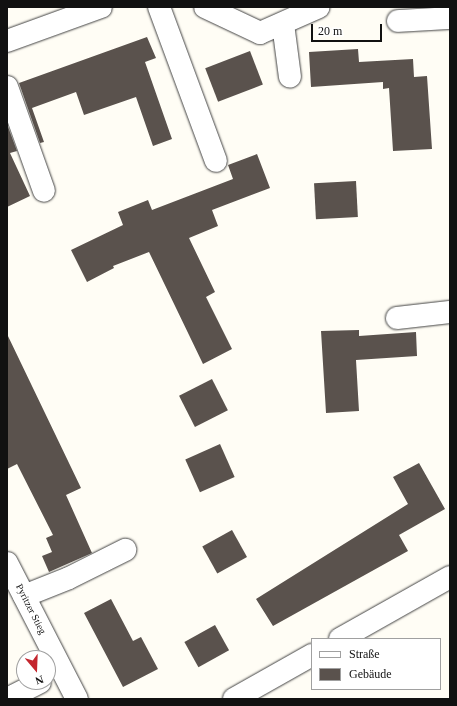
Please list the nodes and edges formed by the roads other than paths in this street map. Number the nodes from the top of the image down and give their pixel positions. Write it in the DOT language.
graph roads {
  1 [pos="101,7"];
  2 [pos="159,7"];
  3 [pos="205,7"];
  4 [pos="319,7"];
  5 [pos="450,18"];
  6 [pos="398,21"];
  7 [pos="283,24"];
  8 [pos="7,41"];
  9 [pos="290,77"];
  10 [pos="7,87"];
  11 [pos="216,161"];
  12 [pos="44,191"];
  13 [pos="450,312"];
  14 [pos="397,318"];
  15 [pos="125,550"];
  16 [pos="7,562"];
  17 [pos="450,577"];
  18 [pos="24,596"];
  19 [pos="342,638"];
  20 [pos="45,650"];
  21 [pos="311,656"];
  22 [pos="56,675"];
  23 [pos="24,690"];
  24 [pos="7,699"];
  25 [pos="77,699"];
  26 [pos="234,699"];
  1 -- 8 [label="street"];
  2 -- 11 [label="street"];
  3 -- 7 [label="street"];
  4 -- 7 [label="street"];
  5 -- 6 [label="street"];
  7 -- 9 [label="street"];
  10 -- 12 [label="street"];
  13 -- 14 [label="street"];
  15 -- 18 [label="street"];
  16 -- 18 [label="street, Pyritzer Stieg"];
  17 -- 19 [label="street"];
  18 -- 20 [label="street, Pyritzer Stieg"];
  21 -- 26 [label="street"];
  22 -- 25 [label="street, Pyritzer Stieg"];
  23 -- 24 [label="street"];
}
